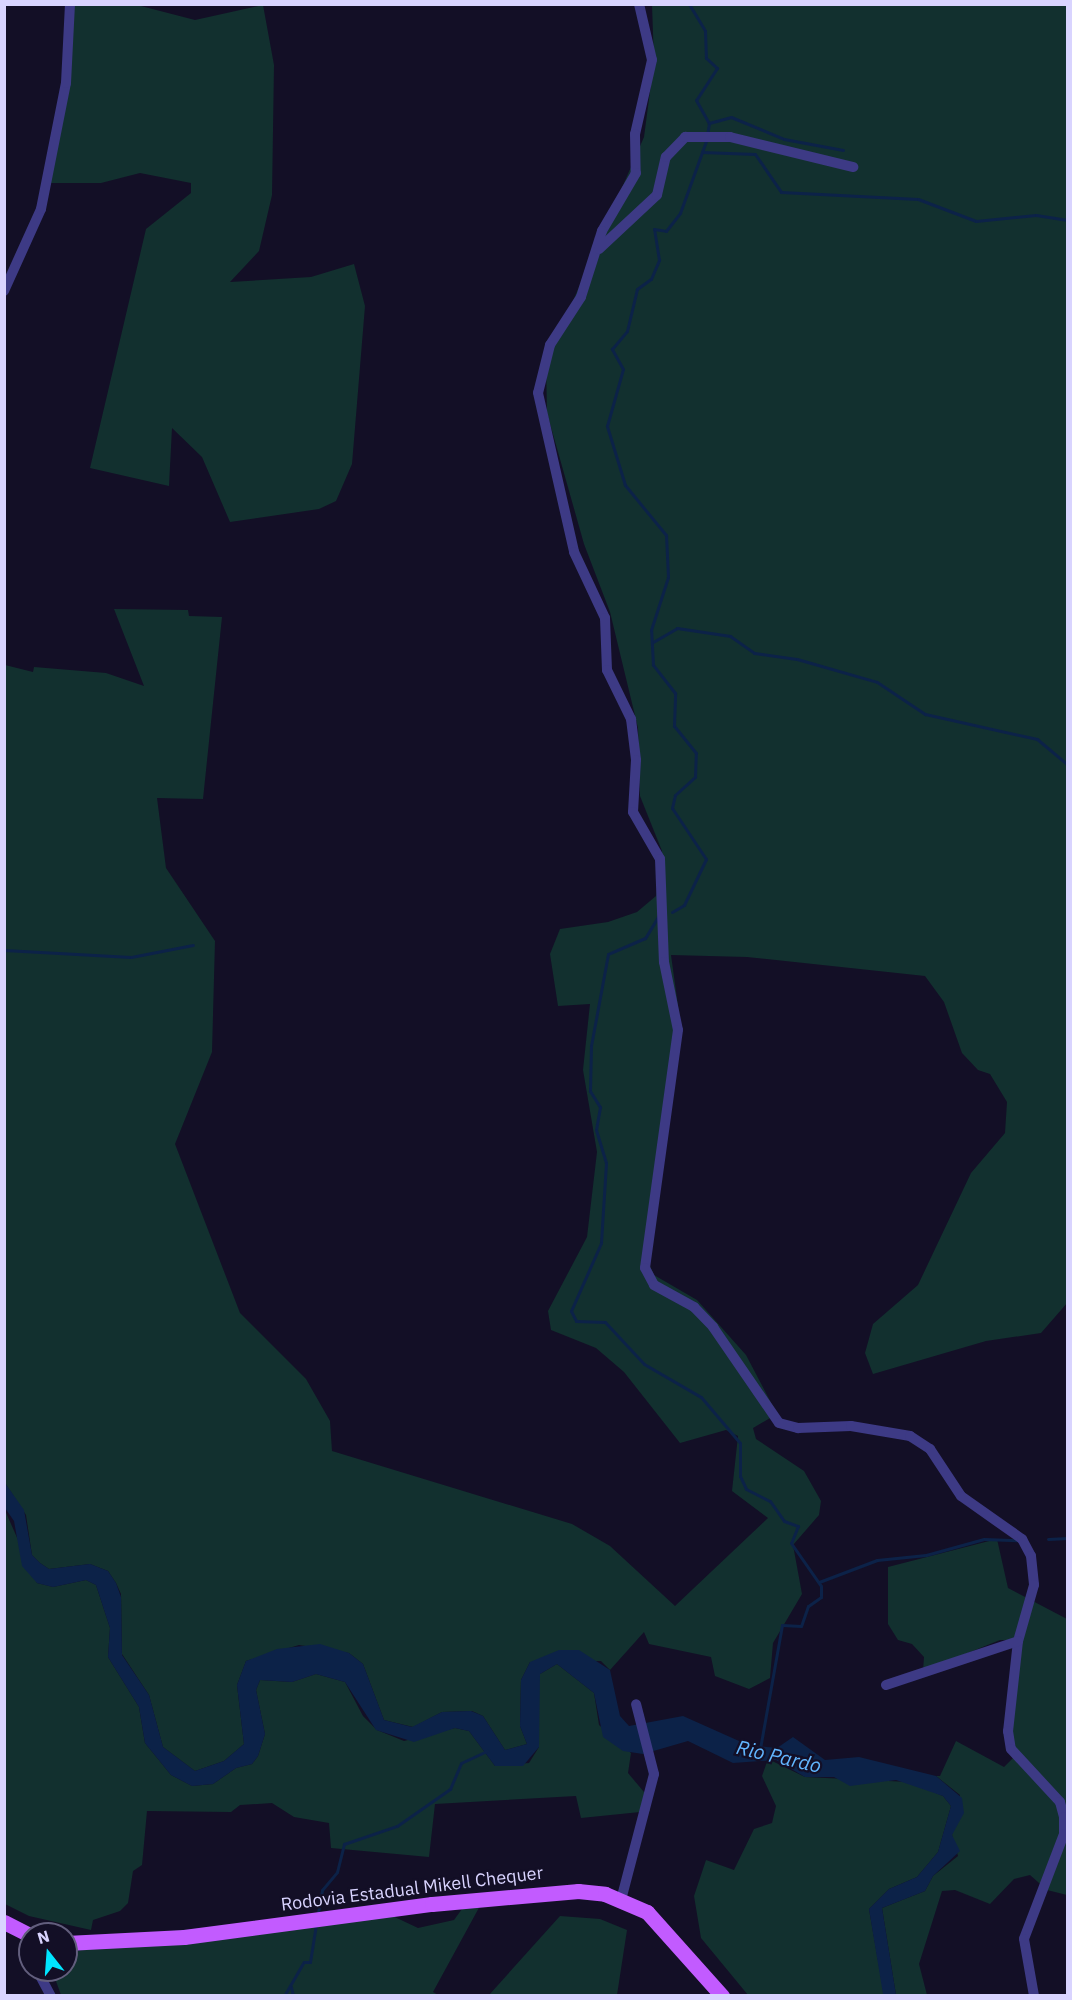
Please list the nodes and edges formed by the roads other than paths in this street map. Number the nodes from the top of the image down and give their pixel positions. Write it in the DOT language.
graph roads {
  1 [pos="70,4"];
  2 [pos="639,4"];
  3 [pos="853,167"];
  4 [pos="592,256"];
  5 [pos="4,291"];
  6 [pos="1018,1641"];
  7 [pos="886,1685"];
  8 [pos="636,1704"];
  9 [pos="621,1900"];
  10 [pos="4,1922"];
  11 [pos="18,1932"];
  12 [pos="78,1942"];
  13 [pos="722,1995"];
  14 [pos="1034,1995"];
  1 -- 5 [label="street"];
  2 -- 4 [label="street"];
  3 -- 4 [label="street"];
  4 -- 6 [label="street"];
  6 -- 7 [label="street"];
  6 -- 14 [label="street"];
  8 -- 9 [label="street"];
  9 -- 12 [label="main road, Rodovia Estadual Mikell Chequer"];
  9 -- 13 [label="main road, Rodovia Estadual Mikell Chequer"];
  10 -- 11 [label="main road"];
}
